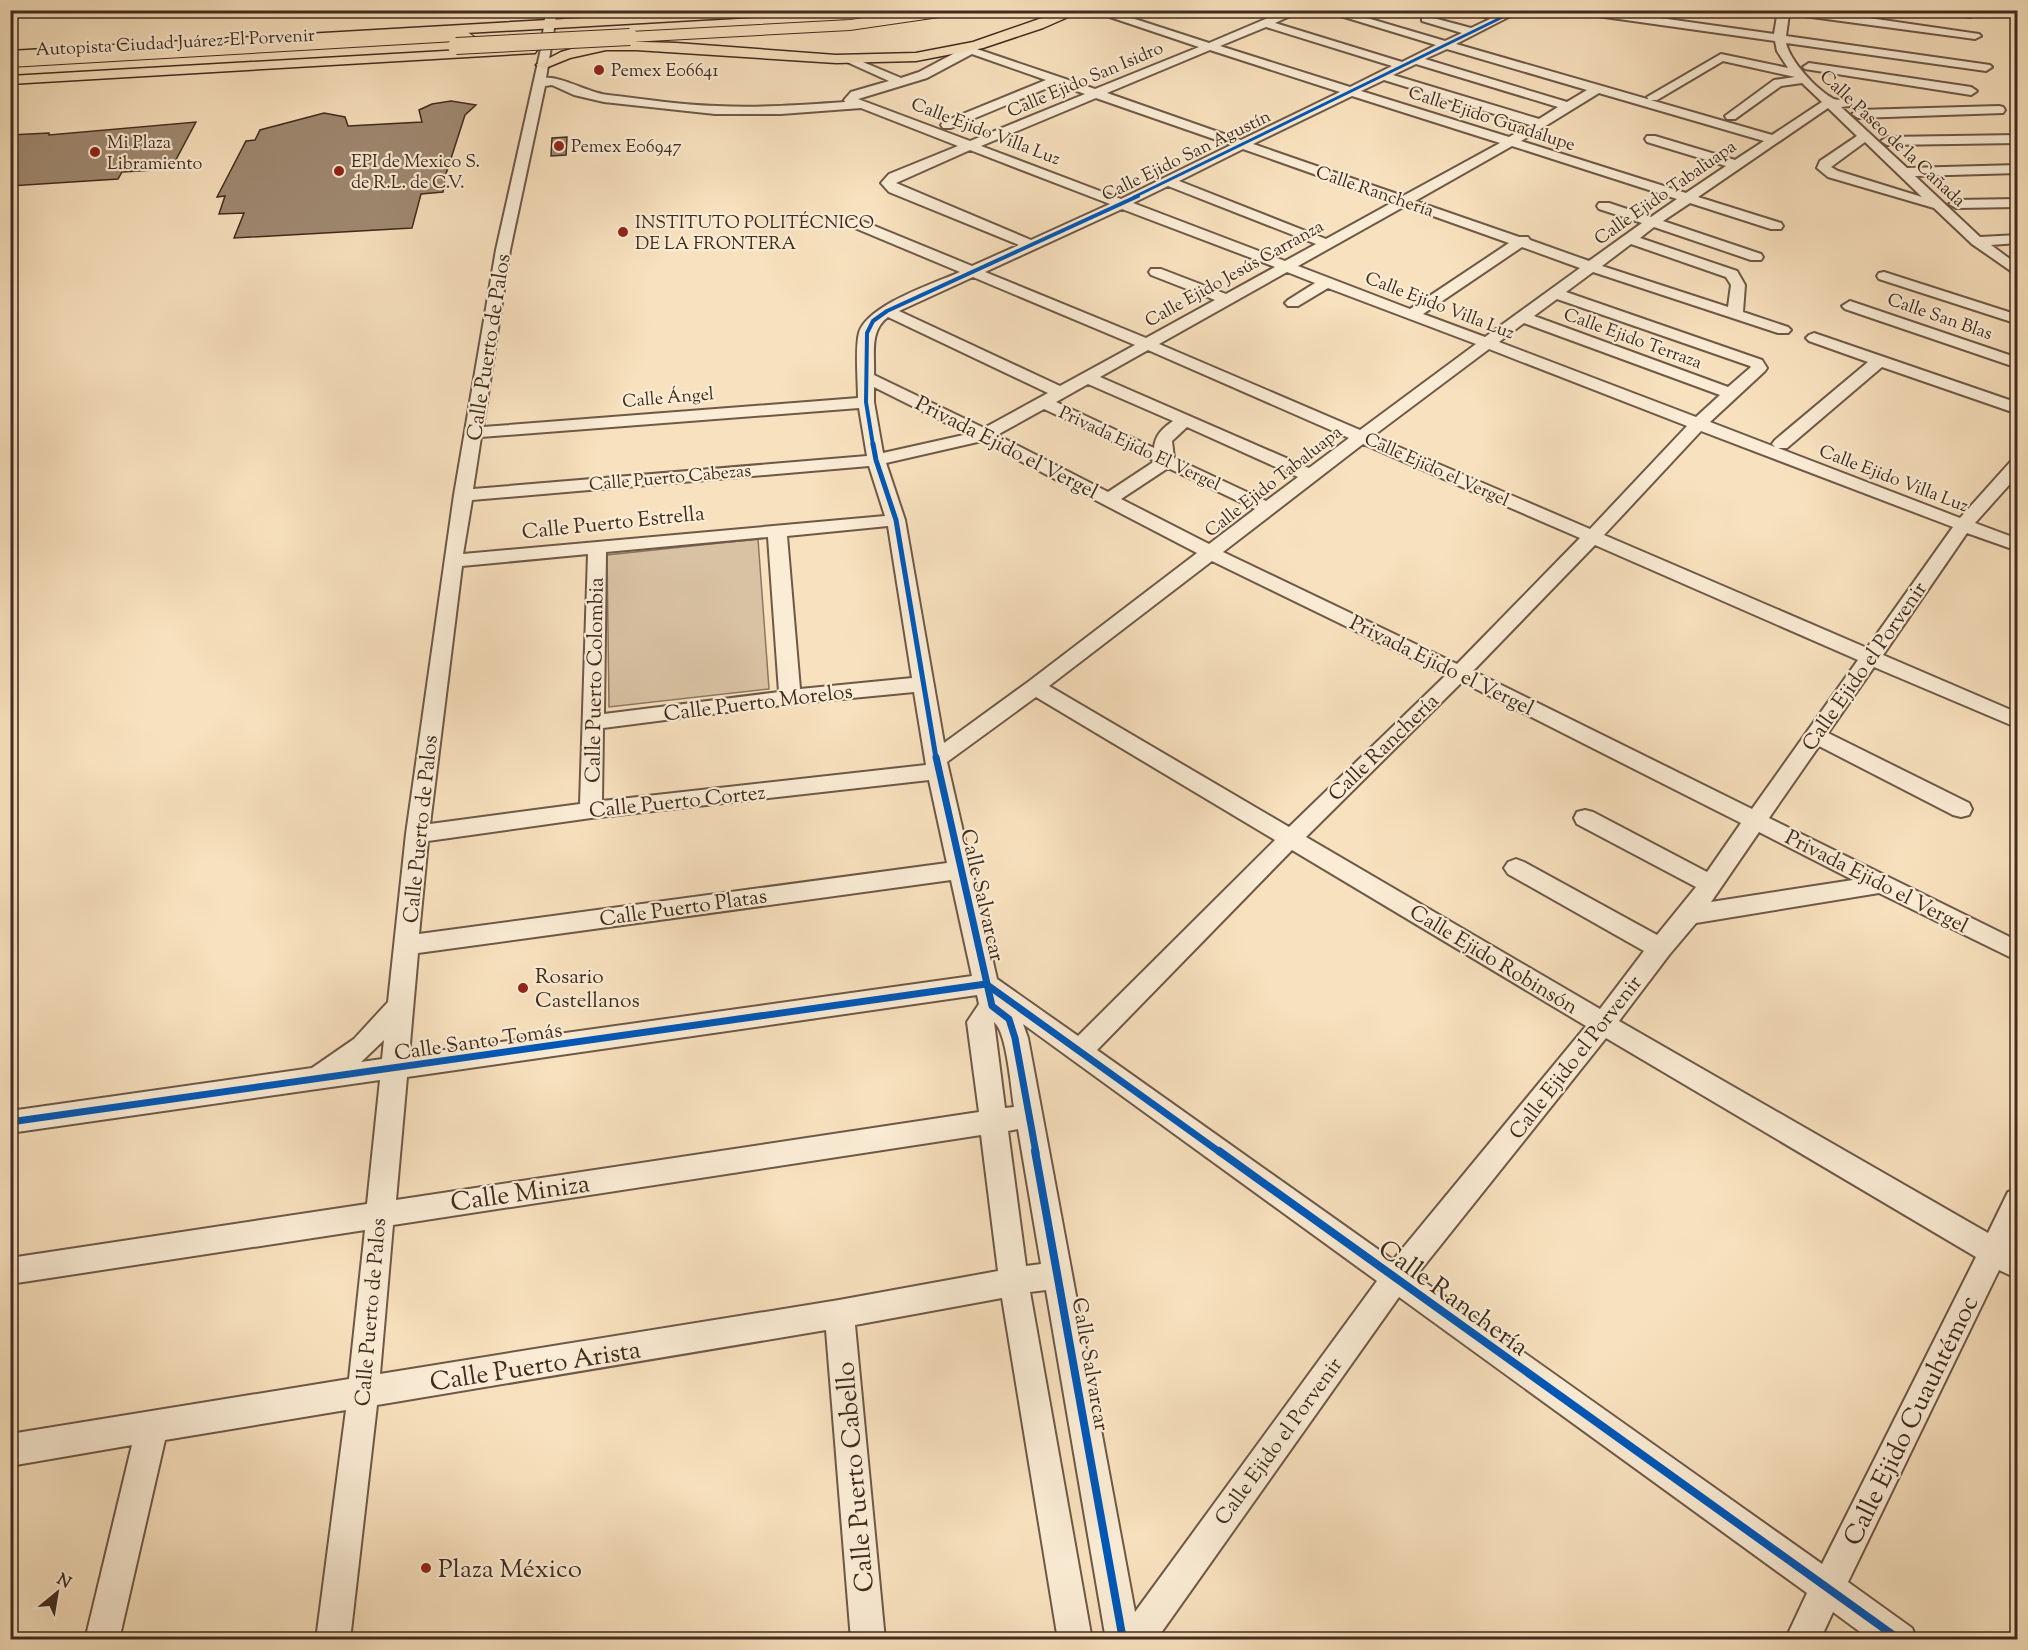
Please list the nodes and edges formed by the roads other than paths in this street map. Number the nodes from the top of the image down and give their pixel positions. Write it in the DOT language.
graph roads {
  1 [pos="801,10"];
  2 [pos="953,10"];
  3 [pos="1078,10"];
  4 [pos="1095,10"];
  5 [pos="1298,10"];
  6 [pos="1326,10"];
  7 [pos="1471,10"];
  8 [pos="1517,10"];
  9 [pos="1576,10"];
  10 [pos="1947,10"];
  11 [pos="897,14"];
  12 [pos="1970,14"];
  13 [pos="551,17"];
  14 [pos="1498,18"];
  15 [pos="1426,19"];
  16 [pos="619,20"];
  17 [pos="1789,20"];
  18 [pos="1266,24"];
  19 [pos="482,28"];
  20 [pos="1731,31"];
  21 [pos="1471,32"];
  22 [pos="1975,36"];
  23 [pos="1779,38"];
  24 [pos="603,46"];
  25 [pos="1444,46"];
  26 [pos="1209,47"];
  27 [pos="970,49"];
  28 [pos="1724,51"];
  29 [pos="500,52"];
  30 [pos="10,55"];
  31 [pos="852,60"];
  32 [pos="10,62"];
  33 [pos="1409,63"];
  34 [pos="543,65"];
  35 [pos="1986,67"];
  36 [pos="10,70"];
  37 [pos="1804,73"];
  38 [pos="1384,76"];
  39 [pos="1869,76"];
  40 [pos="10,80"];
  41 [pos="1056,80"];
  42 [pos="898,81"];
  43 [pos="1597,89"];
  44 [pos="1881,89"];
  45 [pos="1971,91"];
  46 [pos="1352,92"];
  47 [pos="1095,94"];
  48 [pos="1653,97"];
  49 [pos="855,101"];
  50 [pos="1828,103"];
  51 [pos="1570,106"];
  52 [pos="1852,108"];
  53 [pos="1999,110"];
  54 [pos="1731,116"];
  55 [pos="1540,124"];
  56 [pos="947,125"];
  57 [pos="1864,137"];
  58 [pos="1651,139"];
  59 [pos="2018,139"];
  60 [pos="1774,140"];
  61 [pos="1887,141"];
  62 [pos="1510,142"];
  63 [pos="1239,144"];
  64 [pos="970,146"];
  65 [pos="1736,165"];
  66 [pos="2018,169"];
  67 [pos="1900,172"];
  68 [pos="1919,172"];
  69 [pos="1167,181"];
  70 [pos="1687,198"];
  71 [pos="1405,201"];
  72 [pos="2018,203"];
  73 [pos="1121,204"];
  74 [pos="1956,204"];
  75 [pos="1938,206"];
  76 [pos="1603,207"];
  77 [pos="855,223"];
  78 [pos="1651,223"];
  79 [pos="1776,226"];
  80 [pos="1629,239"];
  81 [pos="2018,239"];
  82 [pos="1522,240"];
  83 [pos="1997,240"];
  84 [pos="1977,241"];
  85 [pos="1327,244"];
  86 [pos="1033,246"];
  87 [pos="1756,257"];
  88 [pos="2018,258"];
  89 [pos="1285,266"];
  90 [pos="1592,267"];
  91 [pos="1156,272"];
  92 [pos="2018,272"];
  93 [pos="975,273"];
  94 [pos="1884,276"];
  95 [pos="1327,282"];
  96 [pos="1555,293"];
  97 [pos="1227,300"];
  98 [pos="1293,303"];
  99 [pos="1850,306"];
  100 [pos="887,311"];
  101 [pos="1735,314"];
  102 [pos="1412,315"];
  103 [pos="1522,317"];
  104 [pos="2018,320"];
  105 [pos="869,327"];
  106 [pos="1783,330"];
  107 [pos="1814,338"];
  108 [pos="1147,344"];
  109 [pos="1486,345"];
  110 [pos="1880,360"];
  111 [pos="2018,363"];
  112 [pos="1087,376"];
  113 [pos="866,377"];
  114 [pos="1060,392"];
  115 [pos="1731,394"];
  116 [pos="866,402"];
  117 [pos="1043,402"];
  118 [pos="2018,409"];
  119 [pos="1185,421"];
  120 [pos="1697,425"];
  121 [pos="474,433"];
  122 [pos="984,435"];
  123 [pos="1362,436"];
  124 [pos="1781,444"];
  125 [pos="876,460"];
  126 [pos="1167,461"];
  127 [pos="2018,464"];
  128 [pos="1311,476"];
  129 [pos="463,495"];
  130 [pos="1110,499"];
  131 [pos="1269,509"];
  132 [pos="896,520"];
  133 [pos="1963,525"];
  134 [pos="777,530"];
  135 [pos="1592,537"];
  136 [pos="2018,546"];
  137 [pos="597,549"];
  138 [pos="1211,553"];
  139 [pos="453,561"];
  140 [pos="1872,657"];
  141 [pos="1460,673"];
  142 [pos="924,684"];
  143 [pos="1035,687"];
  144 [pos="790,697"];
  145 [pos="2018,721"];
  146 [pos="593,722"];
  147 [pos="1816,736"];
  148 [pos="937,765"];
  149 [pos="1960,808"];
  150 [pos="591,810"];
  151 [pos="1585,818"];
  152 [pos="1755,820"];
  153 [pos="417,834"];
  154 [pos="1291,838"];
  155 [pos="1516,868"];
  156 [pos="960,870"];
  157 [pos="1710,884"];
  158 [pos="1879,884"];
  159 [pos="1689,915"];
  160 [pos="407,945"];
  161 [pos="1660,948"];
  162 [pos="2018,952"];
  163 [pos="989,995"];
  164 [pos="400,1006"];
  165 [pos="1603,1024"];
  166 [pos="1080,1051"];
  167 [pos="396,1070"];
  168 [pos="314,1080"];
  169 [pos="1029,1116"];
  170 [pos="10,1122"];
  171 [pos="993,1122"];
  172 [pos="2018,1201"];
  173 [pos="379,1213"];
  174 [pos="2005,1259"];
  175 [pos="10,1271"];
  176 [pos="1058,1275"];
  177 [pos="1395,1279"];
  178 [pos="1014,1282"];
  179 [pos="839,1314"];
  180 [pos="363,1394"];
  181 [pos="152,1427"];
  182 [pos="10,1450"];
  183 [pos="1828,1588"];
  184 [pos="1134,1638"];
  185 [pos="102,1640"];
  186 [pos="333,1640"];
  187 [pos="868,1640"];
  188 [pos="1075,1640"];
  189 [pos="1802,1640"];
  190 [pos="1900,1640"];
  1 -- 16 [label="main road"];
  2 -- 11 [label="highway, Autopista Ciudad Juárez-El Porvenir"];
  3 -- 27 [label="main road"];
  4 -- 26 [label="street, Calle Ejido Guadalupe"];
  5 -- 18 [label="street, Calle Ejido San Isidro"];
  6 -- 25 [label="street"];
  7 -- 14 [label="street"];
  8 -- 14 [label="street, Calle Ejido San Agustín"];
  9 -- 20 [label="street"];
  10 -- 12 [label="street"];
  11 -- 32 [label="highway"];
  11 -- 36 [label="highway, Autopista Ciudad Juárez-El Porvenir, bridge"];
  13 -- 16 [label="main road"];
  13 -- 19 [label="main road"];
  13 -- 34 [label="street, Calle Puerto de Palos"];
  14 -- 21 [label="street, Calle Ejido San Agustín"];
  15 -- 21 [label="street"];
  16 -- 24 [label="main road"];
  17 -- 22 [label="street"];
  17 -- 23 [label="street"];
  17 -- 35 [label="street"];
  17 -- 37 [label="street, Calle Paseo de la Cañada"];
  18 -- 26 [label="street, Calle Ejido San Isidro"];
  18 -- 33 [label="street"];
  19 -- 29 [label="main road"];
  19 -- 30 [label="main road"];
  20 -- 23 [label="street"];
  20 -- 28 [label="street"];
  21 -- 25 [label="street, Calle Ejido San Agustín"];
  23 -- 37 [label="street, Calle Paseo de la Cañada"];
  24 -- 31 [label="main road"];
  24 -- 34 [label="main road"];
  25 -- 33 [label="street, Calle Ejido San Agustín"];
  25 -- 43 [label="street"];
  26 -- 46 [label="street, Calle Ejido Guadalupe"];
  26 -- 47 [label="street, Calle Ejido San Isidro"];
  27 -- 31 [label="main road"];
  27 -- 41 [label="street, Calle Ranchería"];
  27 -- 42 [label="street"];
  29 -- 34 [label="main road"];
  29 -- 40 [label="main road"];
  31 -- 42 [label="street"];
  33 -- 38 [label="street, Calle Ejido San Agustín"];
  33 -- 51 [label="street"];
  34 -- 49 [label="street"];
  34 -- 121 [label="street, Calle Puerto de Palos"];
  37 -- 39 [label="street"];
  37 -- 48 [label="street"];
  37 -- 50 [label="street, Calle Paseo de la Cañada"];
  37 -- 52 [label="street, Calle Paseo de la Cañada"];
  37 -- 54 [label="street"];
  38 -- 46 [label="street, Calle Ejido San Agustín"];
  38 -- 55 [label="street"];
  39 -- 44 [label="street"];
  39 -- 45 [label="street"];
  41 -- 47 [label="street, Calle Ranchería"];
  41 -- 56 [label="street"];
  42 -- 49 [label="street"];
  43 -- 51 [label="street, Calle Ejido Jesús Carranza"];
  43 -- 60 [label="street"];
  46 -- 62 [label="street, Calle Ejido Guadalupe"];
  46 -- 63 [label="street, Calle Ejido San Agustín"];
  47 -- 63 [label="street, Calle Ranchería"];
  47 -- 64 [label="street, Calle Ejido San Isidro"];
  49 -- 64 [label="street, Calle Ejido Villa Luz"];
  50 -- 52 [label="street"];
  50 -- 57 [label="street, Calle Paseo de la Cañada"];
  50 -- 60 [label="street, Calle Ejido Tabaluapa"];
  51 -- 55 [label="street, Calle Ejido Jesús Carranza"];
  52 -- 53 [label="street"];
  52 -- 61 [label="street, Calle Paseo de la Cañada"];
  55 -- 62 [label="street, Calle Ejido Jesús Carranza"];
  57 -- 67 [label="street, Calle Paseo de la Cañada"];
  57 -- 75 [label="street"];
  58 -- 65 [label="street"];
  59 -- 61 [label="street"];
  60 -- 65 [label="street, Calle Ejido Tabaluapa"];
  61 -- 68 [label="street, Calle Paseo de la Cañada"];
  62 -- 70 [label="street, Calle Ejido Guadalupe"];
  62 -- 71 [label="street, Calle Ejido Jesús Carranza"];
  63 -- 69 [label="street, Calle Ejido San Agustín"];
  63 -- 71 [label="street, Calle Ranchería"];
  64 -- 73 [label="street, Calle Ejido Villa Luz"];
  64 -- 86 [label="street, Calle Ejido San Isidro"];
  65 -- 70 [label="street, Calle Ejido Tabaluapa"];
  66 -- 68 [label="street"];
  67 -- 68 [label="street"];
  67 -- 75 [label="street, Calle Paseo de la Cañada"];
  68 -- 74 [label="street, Calle Paseo de la Cañada"];
  69 -- 73 [label="street, Calle Ejido San Agustín"];
  69 -- 85 [label="street"];
  70 -- 78 [label="street, Calle Ejido Tabaluapa"];
  70 -- 79 [label="street, Calle Ejido Guadalupe"];
  71 -- 82 [label="street, Calle Ranchería"];
  71 -- 85 [label="street, Calle Ejido Jesús Carranza"];
  72 -- 74 [label="street"];
  73 -- 86 [label="street, Calle Ejido San Agustín"];
  73 -- 89 [label="street, Calle Ejido Villa Luz"];
  74 -- 83 [label="street, Calle Paseo de la Cañada"];
  75 -- 84 [label="street, Calle Paseo de la Cañada"];
  76 -- 78 [label="street"];
  77 -- 93 [label="street, Calle Ejido el Vergel"];
  78 -- 80 [label="street, Calle Ejido Tabaluapa"];
  78 -- 87 [label="street"];
  80 -- 90 [label="street, Calle Ejido Tabaluapa"];
  80 -- 101 [label="street"];
  81 -- 83 [label="street"];
  82 -- 90 [label="street, Calle Ranchería"];
  82 -- 102 [label="street"];
  83 -- 84 [label="street"];
  83 -- 88 [label="street, Calle Paseo de la Cañada"];
  84 -- 92 [label="street, Calle Paseo de la Cañada"];
  85 -- 89 [label="street, Calle Ejido Jesús Carranza"];
  86 -- 93 [label="street, Calle Ejido San Agustín"];
  89 -- 95 [label="street, Calle Ejido Villa Luz"];
  89 -- 97 [label="street, Calle Ejido Jesús Carranza"];
  90 -- 96 [label="street, Calle Ejido Tabaluapa"];
  90 -- 101 [label="street, Calle Ranchería"];
  91 -- 97 [label="street"];
  93 -- 100 [label="street, Calle Ejido San Agustín"];
  93 -- 108 [label="street, Calle Ejido el Vergel"];
  94 -- 104 [label="street"];
  95 -- 98 [label="street"];
  95 -- 102 [label="street, Calle Ejido Villa Luz"];
  96 -- 103 [label="street, Calle Ejido Tabaluapa"];
  96 -- 115 [label="street, Calle Ranchería"];
  97 -- 108 [label="street, Calle Ejido Jesús Carranza"];
  99 -- 111 [label="street, Calle San Blas"];
  100 -- 105 [label="street, Calle Ejido San Agustín"];
  100 -- 114 [label="street, Privada Ejido El Vergel"];
  101 -- 106 [label="street, Calle Ranchería"];
  102 -- 109 [label="street, Calle Ejido Villa Luz"];
  103 -- 109 [label="street, Calle Ejido Tabaluapa"];
  103 -- 115 [label="street, Calle Ejido Terraza"];
  105 -- 113 [label="street, Calle Salvarcar"];
  107 -- 110 [label="street"];
  108 -- 112 [label="street, Calle Ejido Jesús Carranza"];
  108 -- 123 [label="street, Calle Ejido el Vergel"];
  109 -- 120 [label="street, Calle Ejido Villa Luz"];
  109 -- 123 [label="street, Calle Ejido Tabaluapa"];
  110 -- 118 [label="street"];
  110 -- 124 [label="street"];
  112 -- 114 [label="street, Calle Ejido Jesús Carranza"];
  112 -- 119 [label="street, Privada Ejido El Vergel"];
  113 -- 116 [label="street, Calle Salvarcar"];
  113 -- 122 [label="street, Privada Ejido el Vergel"];
  114 -- 117 [label="street, Calle Ejido Jesús Carranza"];
  115 -- 120 [label="street, Calle Ranchería"];
  116 -- 121 [label="street, Calle Ángel"];
  116 -- 125 [label="street, Calle Salvarcar"];
  117 -- 122 [label="street, Calle Ejido Jesús Carranza"];
  117 -- 126 [label="street, Privada Ejido El Vergel"];
  119 -- 126 [label="street"];
  119 -- 128 [label="street, Privada Ejido El Vergel"];
  120 -- 133 [label="street, Calle Ejido Villa Luz"];
  120 -- 135 [label="street, Calle Ranchería"];
  121 -- 129 [label="street, Calle Puerto de Palos"];
  122 -- 125 [label="street, Calle Ejido Jesús Carranza"];
  122 -- 130 [label="street, Privada Ejido el Vergel"];
  123 -- 128 [label="street, Calle Ejido Tabaluapa"];
  123 -- 135 [label="street, Calle Ejido el Vergel"];
  125 -- 129 [label="street, Calle Puerto Cabezas"];
  125 -- 132 [label="street, Calle Salvarcar"];
  126 -- 130 [label="street"];
  126 -- 131 [label="street, Privada Ejido El Vergel"];
  127 -- 133 [label="street, Calle Ejido el Porvenir"];
  128 -- 131 [label="street, Calle Ejido Tabaluapa"];
  129 -- 139 [label="street, Calle Puerto de Palos"];
  130 -- 138 [label="street, Privada Ejido el Vergel"];
  131 -- 138 [label="street, Calle Ejido Tabaluapa"];
  132 -- 134 [label="street, Calle Puerto Estrella"];
  132 -- 142 [label="street, Calle Salvarcar"];
  133 -- 136 [label="street, Calle Ejido Villa Luz"];
  133 -- 140 [label="street, Calle Ejido el Porvenir"];
  134 -- 137 [label="street, Calle Puerto Estrella"];
  134 -- 144 [label="street"];
  135 -- 140 [label="street, Calle Ejido el Vergel"];
  135 -- 141 [label="street, Calle Ranchería"];
  137 -- 139 [label="street, Calle Puerto Estrella"];
  137 -- 146 [label="street, Calle Puerto Colombia"];
  138 -- 141 [label="street, Privada Ejido el Vergel"];
  138 -- 143 [label="street, Calle Ejido Tabaluapa"];
  139 -- 153 [label="street, Calle Puerto de Palos"];
  140 -- 145 [label="street, Calle Ejido el Vergel"];
  140 -- 147 [label="street, Calle Ejido el Porvenir"];
  141 -- 152 [label="street, Privada Ejido el Vergel"];
  141 -- 154 [label="street, Calle Ranchería"];
  142 -- 144 [label="street, Calle Puerto Morelos"];
  142 -- 148 [label="street, Calle Salvarcar"];
  143 -- 148 [label="street, Calle Ejido Tabaluapa"];
  143 -- 154 [label="street, Calle Ejido Robinsón"];
  144 -- 146 [label="street, Calle Puerto Morelos"];
  146 -- 150 [label="street, Calle Puerto Colombia"];
  147 -- 149 [label="street"];
  147 -- 152 [label="street, Calle Ejido el Porvenir"];
  148 -- 150 [label="street, Calle Puerto Cortez"];
  148 -- 156 [label="street, Calle Salvarcar"];
  150 -- 153 [label="street, Calle Puerto Cortez"];
  151 -- 157 [label="street"];
  152 -- 157 [label="street, Calle Ejido el Porvenir"];
  152 -- 158 [label="street, Privada Ejido el Vergel"];
  153 -- 160 [label="street, Calle Puerto de Palos"];
  154 -- 165 [label="street, Calle Ejido Robinsón"];
  154 -- 166 [label="street, Calle Ranchería"];
  155 -- 161 [label="street"];
  156 -- 160 [label="street, Calle Puerto Platas"];
  156 -- 163 [label="street, Calle Salvarcar"];
  157 -- 159 [label="street, Calle Ejido el Porvenir"];
  158 -- 159 [label="street"];
  158 -- 162 [label="street, Privada Ejido el Vergel"];
  159 -- 161 [label="street, Calle Ejido el Porvenir"];
  160 -- 164 [label="street, Calle Puerto de Palos"];
  161 -- 165 [label="street, Calle Ejido el Porvenir"];
  163 -- 166 [label="street, Calle Ranchería"];
  163 -- 167 [label="street, Calle Santo Tomás"];
  163 -- 169 [label="street, Calle Salvarcar"];
  163 -- 171 [label="street"];
  164 -- 167 [label="street, Calle Puerto de Palos"];
  164 -- 168 [label="street"];
  165 -- 174 [label="street, Calle Ejido Robinsón"];
  165 -- 177 [label="street, Calle Ejido el Porvenir"];
  166 -- 177 [label="street, Calle Ranchería"];
  167 -- 168 [label="street, Calle Santo Tomás"];
  167 -- 173 [label="street, Calle Puerto de Palos"];
  168 -- 170 [label="street, Calle Santo Tomás"];
  169 -- 171 [label="street, Calle Miniza"];
  169 -- 176 [label="street, Calle Salvarcar"];
  171 -- 173 [label="street, Calle Miniza"];
  171 -- 178 [label="street"];
  172 -- 174 [label="street, Calle Ejido Cuauhtémoc"];
  173 -- 175 [label="street, Calle Miniza"];
  173 -- 180 [label="street, Calle Puerto de Palos"];
  174 -- 183 [label="street, Calle Ejido Cuauhtémoc"];
  176 -- 178 [label="street, Calle Puerto Arista"];
  176 -- 184 [label="street, Calle Salvarcar"];
  177 -- 183 [label="street, Calle Ranchería"];
  177 -- 184 [label="street, Calle Ejido el Porvenir"];
  178 -- 179 [label="street, Calle Puerto Arista"];
  178 -- 188 [label="street"];
  179 -- 180 [label="street, Calle Puerto Arista"];
  179 -- 187 [label="street, Calle Puerto Cabello"];
  180 -- 181 [label="street, Calle Puerto Arista"];
  180 -- 186 [label="street, Calle Puerto de Palos"];
  181 -- 182 [label="street, Calle Puerto Arista"];
  181 -- 185 [label="street"];
  183 -- 189 [label="street, Calle Ejido Cuauhtémoc"];
  183 -- 190 [label="street, Calle Ranchería"];
}
